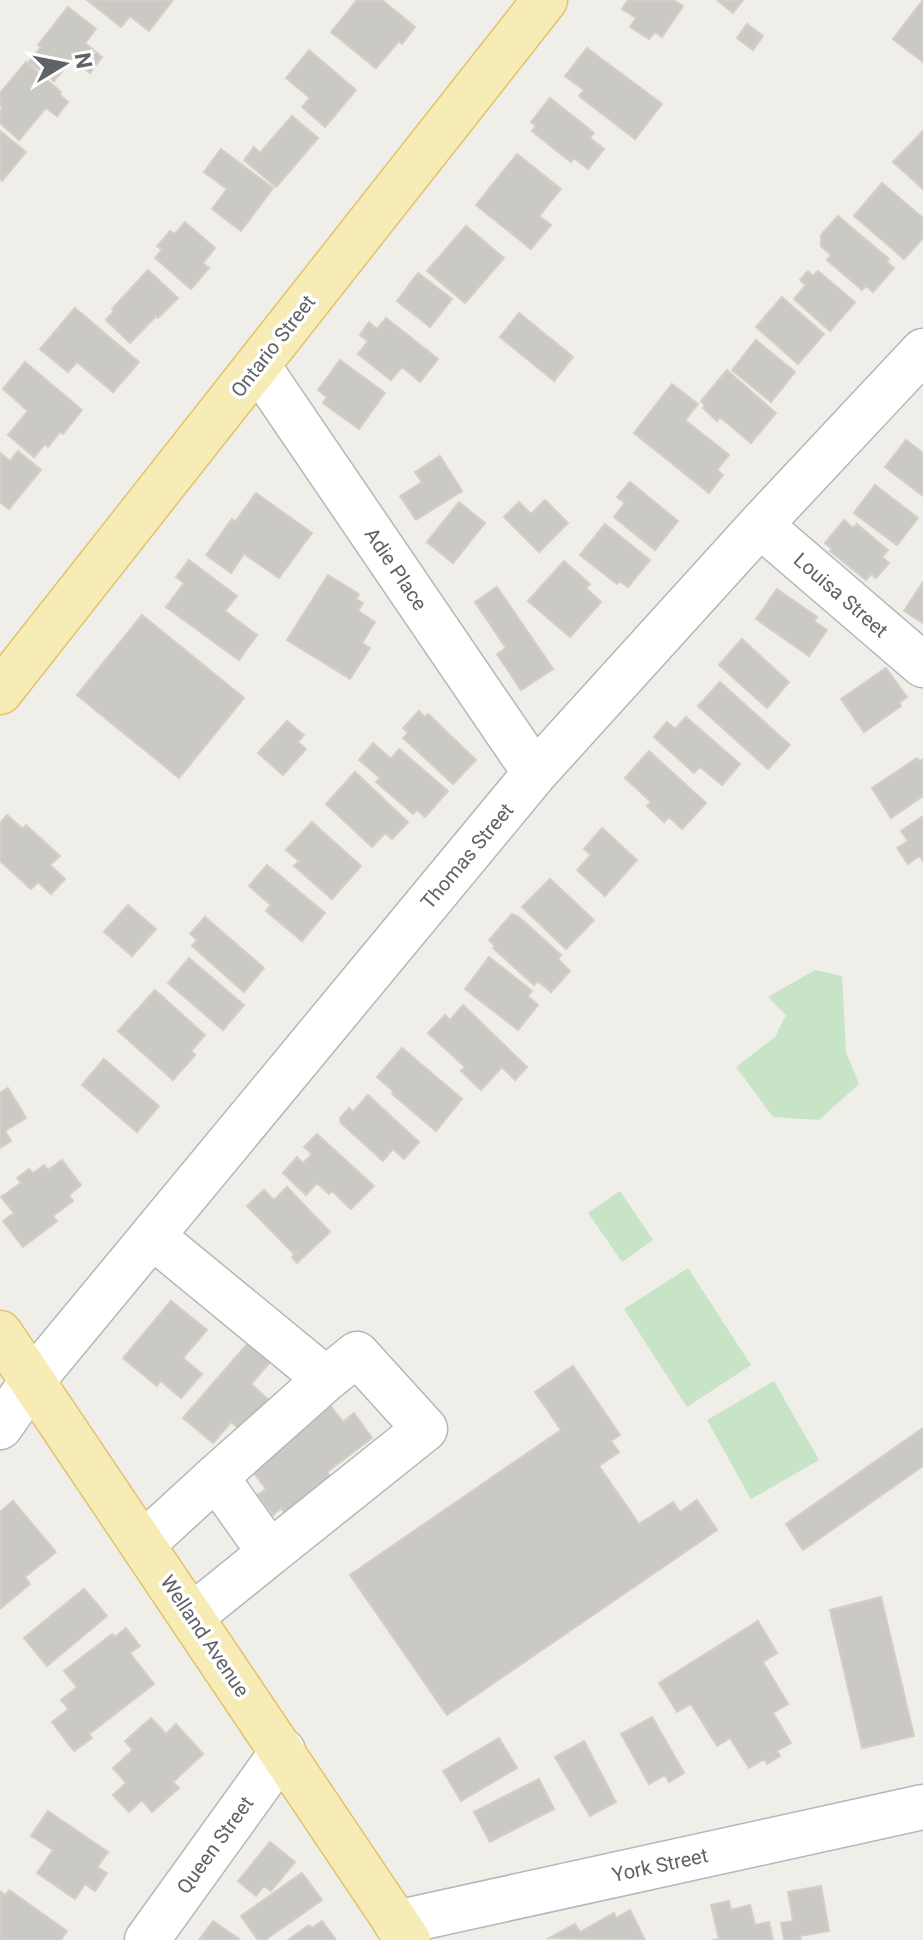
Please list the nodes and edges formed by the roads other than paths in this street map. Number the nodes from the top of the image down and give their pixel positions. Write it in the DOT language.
graph roads {
  1 [pos="545,0"];
  2 [pos="923,351"];
  3 [pos="258,366"];
  4 [pos="760,525"];
  5 [pos="923,665"];
  6 [pos="0,692"];
  7 [pos="535,773"];
  8 [pos="152,1236"];
  9 [pos="0,1333"];
  10 [pos="326,1379"];
  11 [pos="33,1380"];
  12 [pos="0,1427"];
  13 [pos="216,1477"];
  14 [pos="143,1544"];
  15 [pos="270,1553"];
  16 [pos="192,1616"];
  17 [pos="283,1751"];
  18 [pos="923,1807"];
  19 [pos="402,1931"];
  20 [pos="147,1940"];
  1 -- 3 [label="main road, Ontario Street"];
  2 -- 4 [label="street, Thomas Street"];
  3 -- 6 [label="main road, Ontario Street"];
  3 -- 7 [label="street, Adie Place"];
  4 -- 5 [label="street, Louisa Street"];
  4 -- 7 [label="street, Thomas Street"];
  7 -- 8 [label="street, Thomas Street"];
  8 -- 10 [label="street"];
  8 -- 11 [label="street, Thomas Street"];
  9 -- 11 [label="main road, Welland Avenue"];
  10 -- 13 [label="street"];
  10 -- 15 [label="street"];
  11 -- 12 [label="street, Thomas Street"];
  11 -- 14 [label="main road, Welland Avenue"];
  13 -- 14 [label="street"];
  13 -- 15 [label="street"];
  14 -- 16 [label="main road, Welland Avenue"];
  15 -- 16 [label="street"];
  16 -- 17 [label="main road, Welland Avenue"];
  17 -- 19 [label="main road, Welland Avenue"];
  17 -- 20 [label="street, Queen Street"];
  18 -- 19 [label="street, York Street"];
}
